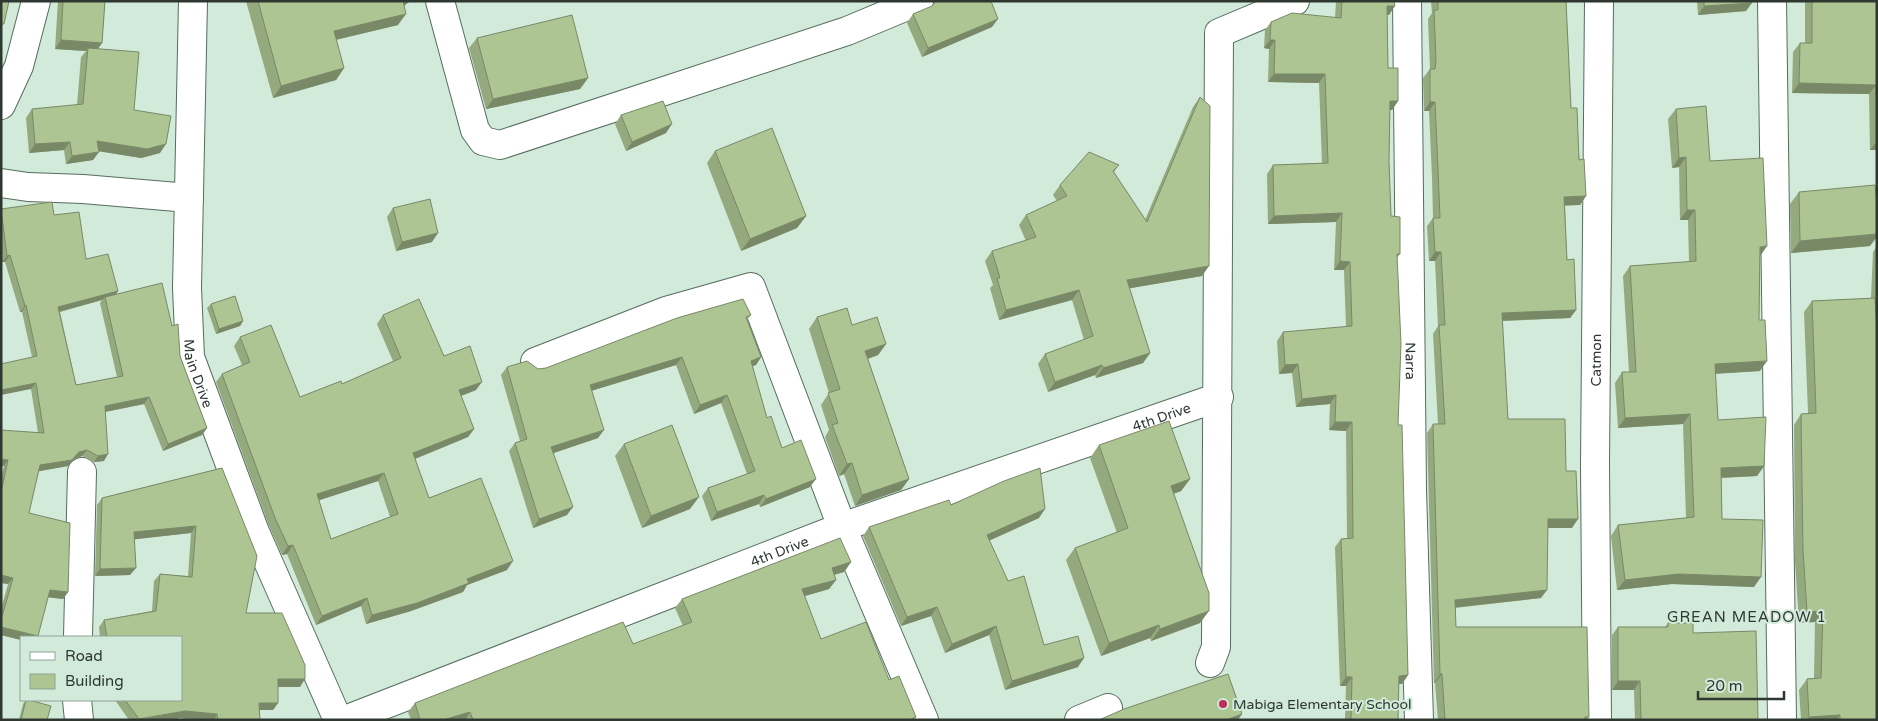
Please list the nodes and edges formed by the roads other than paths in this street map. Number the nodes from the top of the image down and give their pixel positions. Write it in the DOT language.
graph roads {
  1 [pos="36,1"];
  2 [pos="193,1"];
  3 [pos="440,1"];
  4 [pos="919,1"];
  5 [pos="1295,1"];
  6 [pos="1407,1"];
  7 [pos="1599,1"];
  8 [pos="1772,1"];
  9 [pos="1,105"];
  10 [pos="1,183"];
  11 [pos="189,198"];
  12 [pos="535,362"];
  13 [pos="1219,397"];
  14 [pos="82,472"];
  15 [pos="842,527"];
  16 [pos="78,636"];
  17 [pos="1210,663"];
  18 [pos="76,701"];
  19 [pos="1108,708"];
  20 [pos="79,720"];
  21 [pos="338,720"];
  22 [pos="345,720"];
  23 [pos="924,720"];
  24 [pos="1079,720"];
  25 [pos="1419,720"];
  26 [pos="1597,720"];
  27 [pos="1782,720"];
  1 -- 9 [label="street"];
  2 -- 11 [label="street, Main Drive"];
  3 -- 4 [label="street"];
  5 -- 13 [label="street"];
  6 -- 25 [label="street, Narra"];
  7 -- 26 [label="street, Catmon"];
  8 -- 27 [label="street"];
  10 -- 11 [label="street"];
  11 -- 21 [label="street, Main Drive"];
  12 -- 15 [label="street"];
  13 -- 15 [label="street, 4th Drive"];
  13 -- 17 [label="street"];
  14 -- 16 [label="street"];
  15 -- 22 [label="street, 4th Drive"];
  15 -- 23 [label="street"];
  18 -- 20 [label="street"];
  19 -- 24 [label="street"];
}
